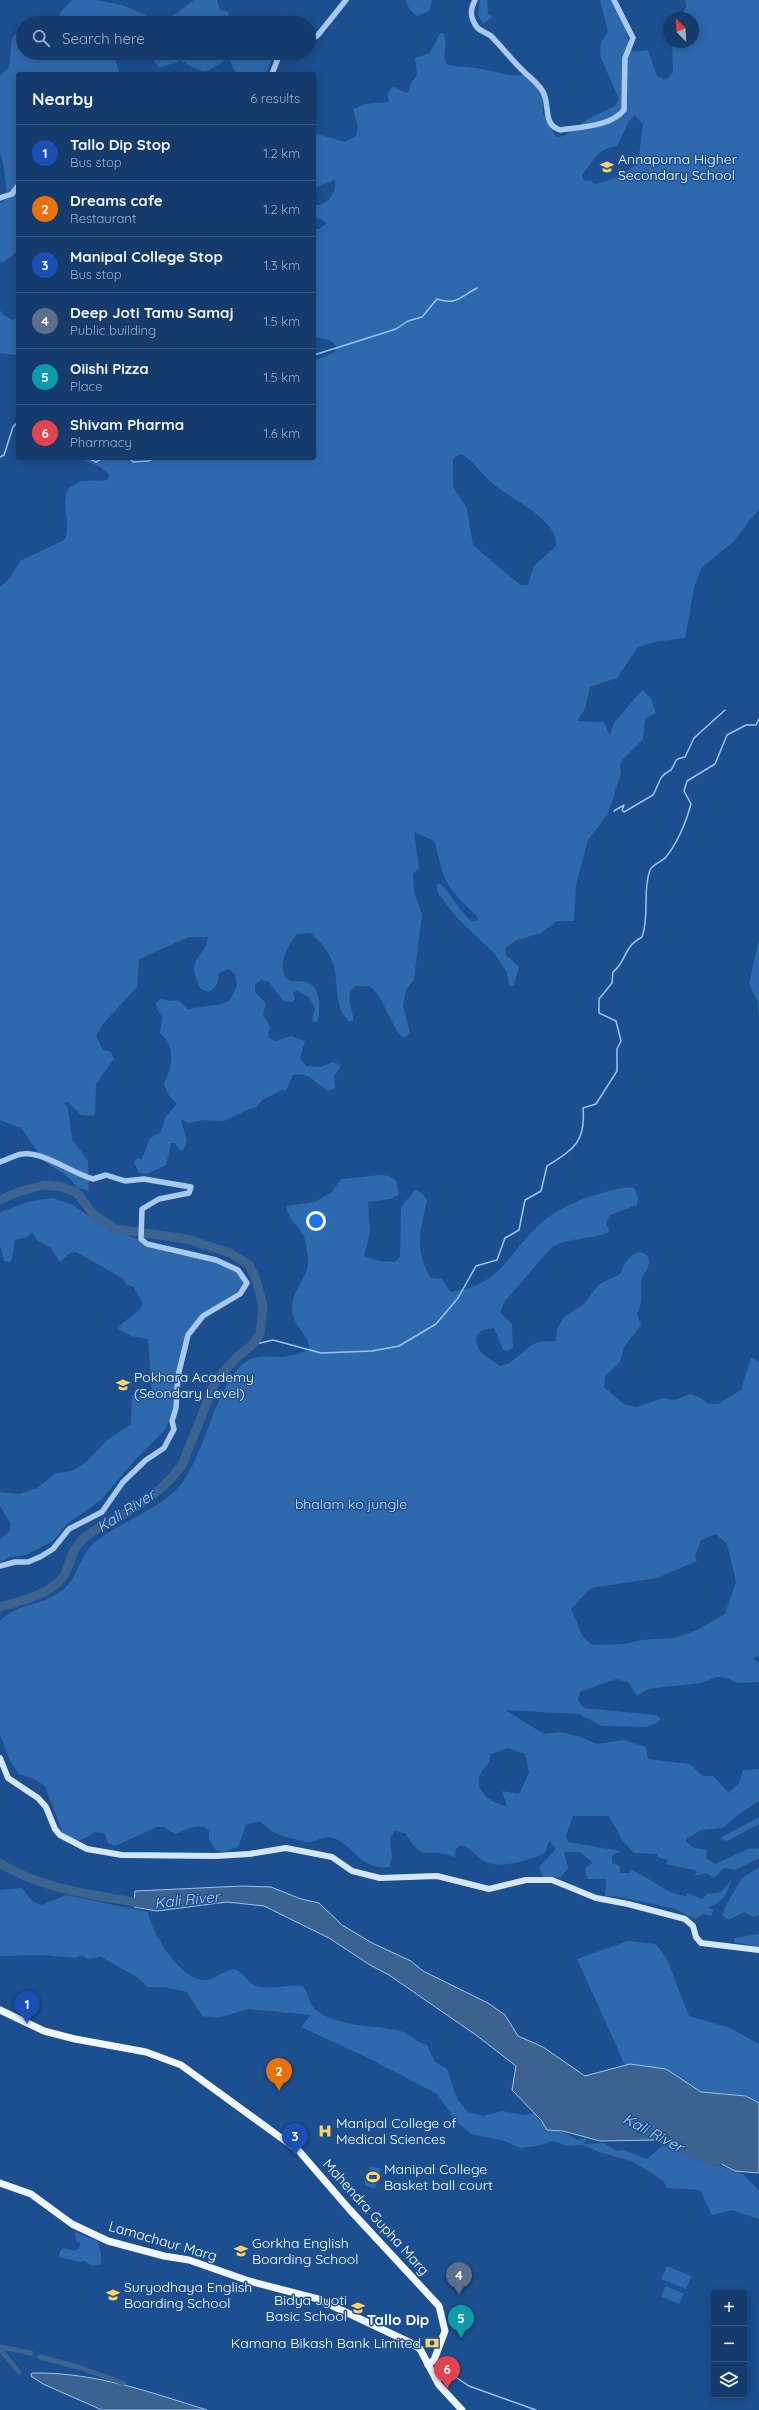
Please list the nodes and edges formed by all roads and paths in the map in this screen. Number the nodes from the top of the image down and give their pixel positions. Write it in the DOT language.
graph roads {
  1 [pos="346,0"];
  2 [pos="475,0"];
  3 [pos="614,0"];
  4 [pos="316,36"];
  5 [pos="277,60"];
  6 [pos="273,72"];
  7 [pos="16,189"];
  8 [pos="0,198"];
  9 [pos="0,1162"];
  10 [pos="0,1566"];
  11 [pos="0,1758"];
  12 [pos="759,1950"];
  13 [pos="0,2010"];
  14 [pos="0,2183"];
  15 [pos="428,2365"];
  16 [pos="462,2410"];
  1 -- 4 [label="street"];
  2 -- 3 [label="street"];
  5 -- 6 [label="street"];
  7 -- 8 [label="street"];
  9 -- 10 [label="street"];
  11 -- 12 [label="main road"];
  13 -- 15 [label="main road, Mahendra Gupha Marg"];
  14 -- 15 [label="main road, Lamachaur Marg"];
  15 -- 16 [label="main road, Lamachaur Marg"];
}
